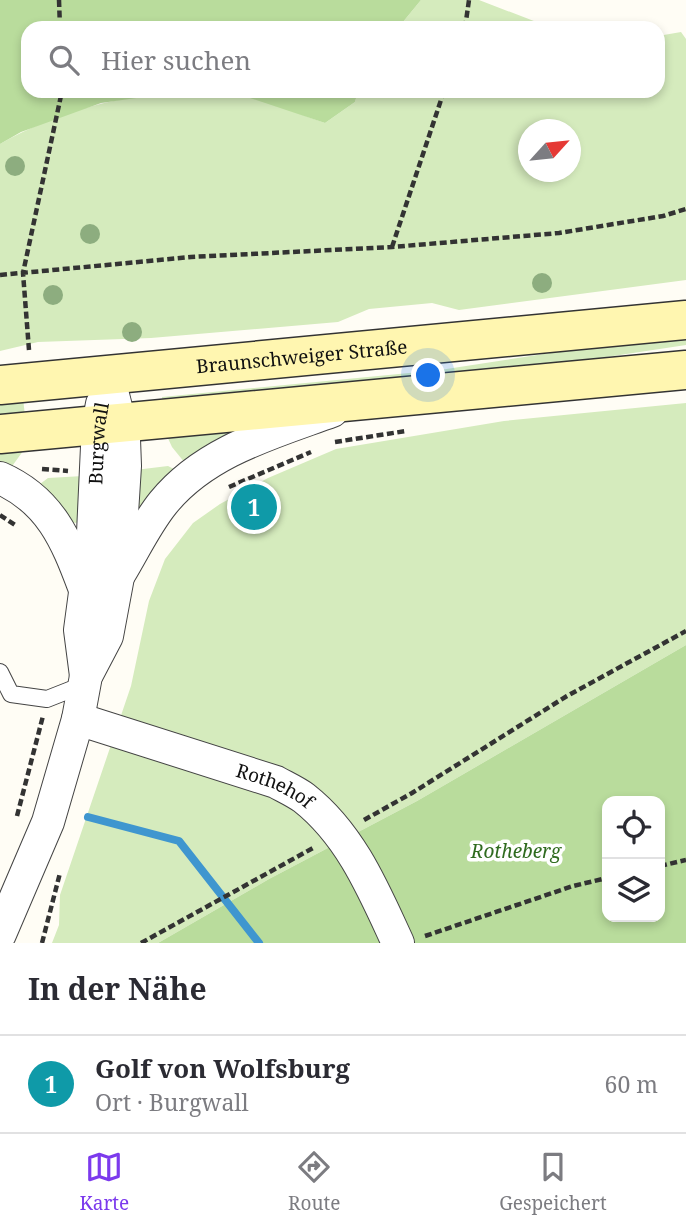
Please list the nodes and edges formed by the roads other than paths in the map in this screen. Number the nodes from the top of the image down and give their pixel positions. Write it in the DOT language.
graph roads {
  1 [pos="678,320"];
  2 [pos="686,370"];
  3 [pos="107,375"];
  4 [pos="0,385"];
  5 [pos="358,401"];
  6 [pos="109,424"];
  7 [pos="0,434"];
  8 [pos="0,478"];
  9 [pos="118,577"];
  10 [pos="85,590"];
  11 [pos="0,672"];
  12 [pos="86,680"];
  13 [pos="78,719"];
  14 [pos="0,934"];
  15 [pos="407,941"];
  1 -- 3 [label="main road, Braunschweiger Straße"];
  2 -- 5 [label="main road"];
  3 -- 4 [label="main road, Braunschweiger Straße"];
  3 -- 6 [label="street, Burgwall"];
  5 -- 6 [label="main road"];
  5 -- 9 [label="street, Burgwall"];
  6 -- 7 [label="main road"];
  6 -- 9 [label="street, Burgwall"];
  6 -- 10 [label="street, Burgwall"];
  8 -- 10 [label="street, Burgwall"];
  9 -- 12 [label="street, Burgwall"];
  10 -- 12 [label="street, Burgwall"];
  11 -- 12 [label="lane"];
  12 -- 13 [label="street, Burgwall"];
  13 -- 14 [label="street, Burgwall"];
  13 -- 15 [label="street, Rothehof"];
}
